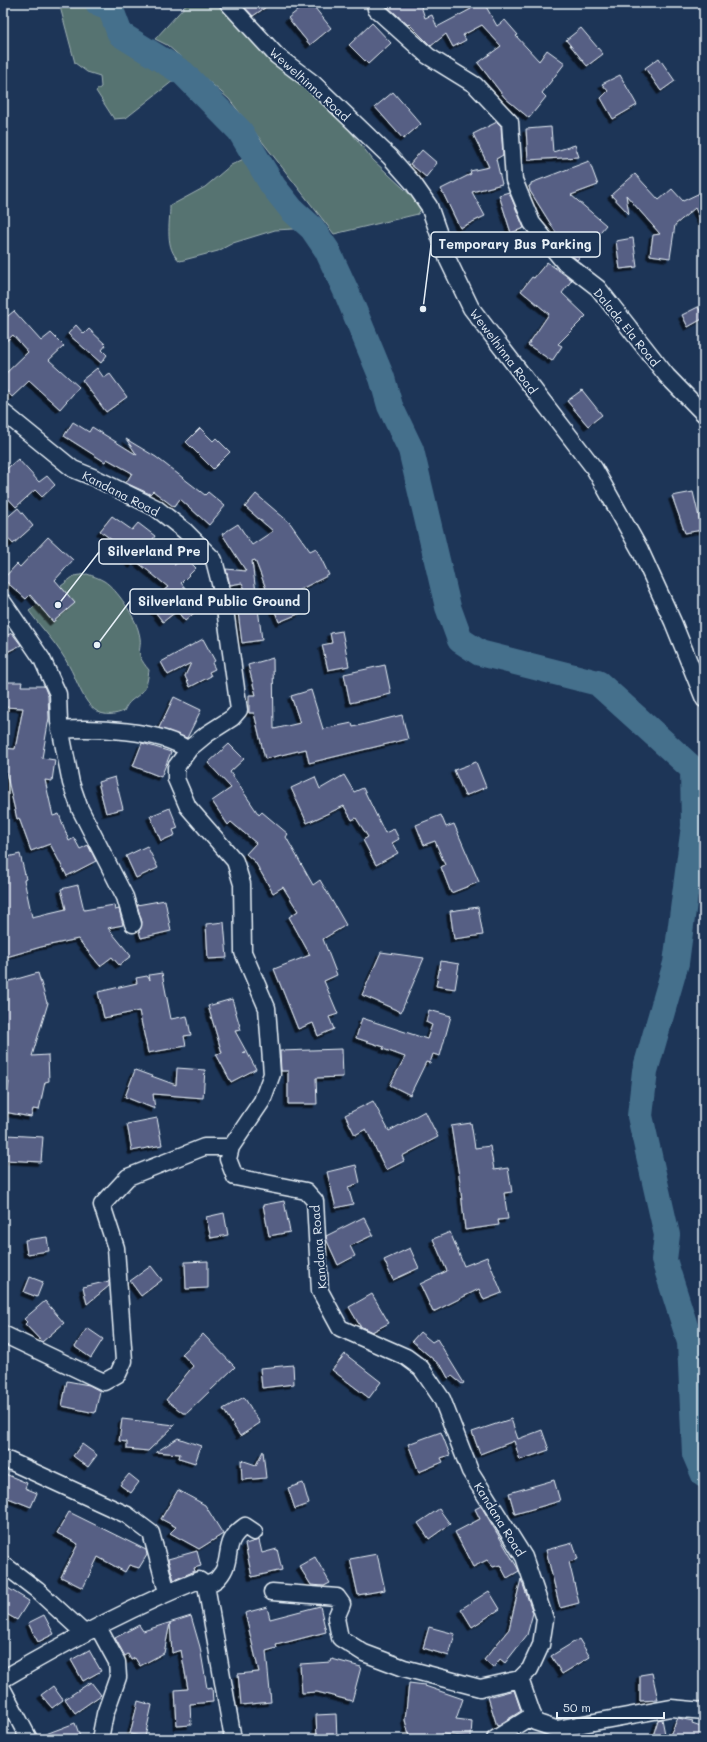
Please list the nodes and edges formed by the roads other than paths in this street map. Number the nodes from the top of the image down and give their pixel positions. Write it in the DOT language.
graph roads {
  1 [pos="228,3"];
  2 [pos="375,3"];
  3 [pos="3,412"];
  4 [pos="704,414"];
  5 [pos="3,602"];
  6 [pos="704,699"];
  7 [pos="60,730"];
  8 [pos="188,750"];
  9 [pos="133,924"];
  10 [pos="231,1147"];
  11 [pos="3,1334"];
  12 [pos="3,1458"];
  13 [pos="254,1532"];
  14 [pos="3,1564"];
  15 [pos="206,1585"];
  16 [pos="167,1592"];
  17 [pos="272,1592"];
  18 [pos="91,1630"];
  19 [pos="3,1678"];
  20 [pos="520,1679"];
  21 [pos="3,1690"];
  22 [pos="704,1711"];
  23 [pos="533,1715"];
  24 [pos="29,1739"];
  25 [pos="100,1739"];
  26 [pos="233,1739"];
  27 [pos="494,1739"];
  1 -- 6 [label="street, Wewelhinna Road"];
  2 -- 4 [label="street, Dalada Ela Road"];
  3 -- 8 [label="street, Kandana Road"];
  5 -- 7 [label="street"];
  7 -- 8 [label="street"];
  7 -- 9 [label="street"];
  8 -- 10 [label="street, Kandana Road"];
  10 -- 11 [label="street"];
  10 -- 20 [label="street, Kandana Road"];
  12 -- 16 [label="street"];
  13 -- 15 [label="street"];
  14 -- 18 [label="street"];
  15 -- 16 [label="street"];
  15 -- 26 [label="street"];
  16 -- 18 [label="street"];
  17 -- 20 [label="street"];
  18 -- 19 [label="street"];
  18 -- 25 [label="street"];
  20 -- 23 [label="street"];
  21 -- 24 [label="street"];
  22 -- 23 [label="street"];
  23 -- 27 [label="street"];
}
